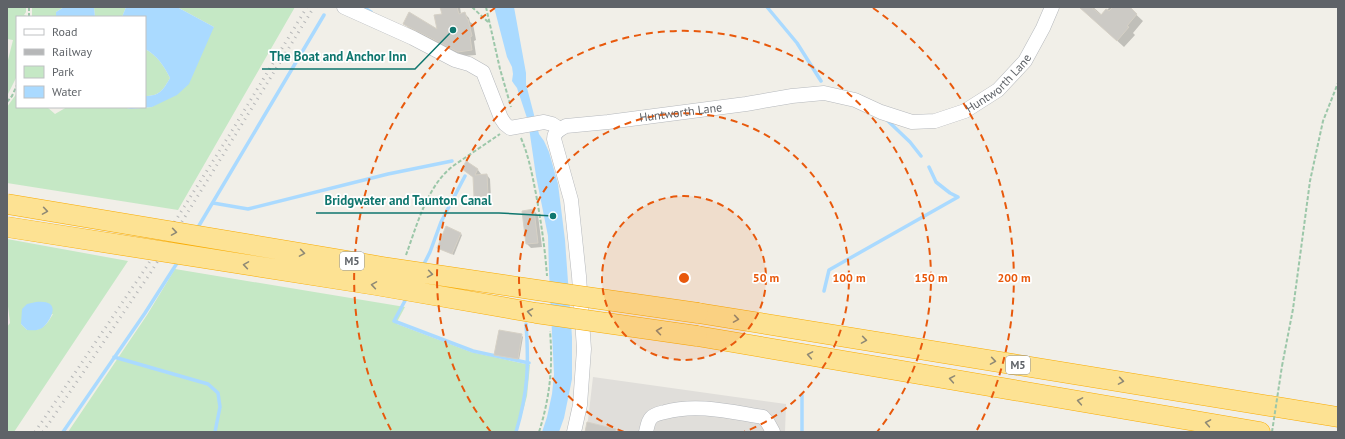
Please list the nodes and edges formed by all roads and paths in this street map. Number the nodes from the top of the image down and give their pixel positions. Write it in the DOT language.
graph roads {
  1 [pos="344,7"];
  2 [pos="472,7"];
  3 [pos="486,7"];
  4 [pos="1052,7"];
  5 [pos="489,23"];
  6 [pos="1338,83"];
  7 [pos="16,87"];
  8 [pos="7,102"];
  9 [pos="519,127"];
  10 [pos="560,129"];
  11 [pos="7,204"];
  12 [pos="7,228"];
  13 [pos="406,255"];
  14 [pos="1338,417"];
  15 [pos="574,432"];
  16 [pos="646,432"];
  17 [pos="773,432"];
  18 [pos="1260,432"];
  19 [pos="1272,432"];
  1 -- 9 [label="street"];
  2 -- 5 [label="path"];
  3 -- 5 [label="path"];
  4 -- 10 [label="street, Huntworth Lane"];
  5 -- 9 [label="path"];
  6 -- 19 [label="path, bridge"];
  7 -- 8 [label="path"];
  9 -- 10 [label="street"];
  9 -- 13 [label="path"];
  10 -- 15 [label="street"];
  11 -- 14 [label="highway, M5, one-way, bridge"];
  18 -- 12 [label="highway, M5, one-way, bridge"];
  16 -- 17 [label="street"];
}
